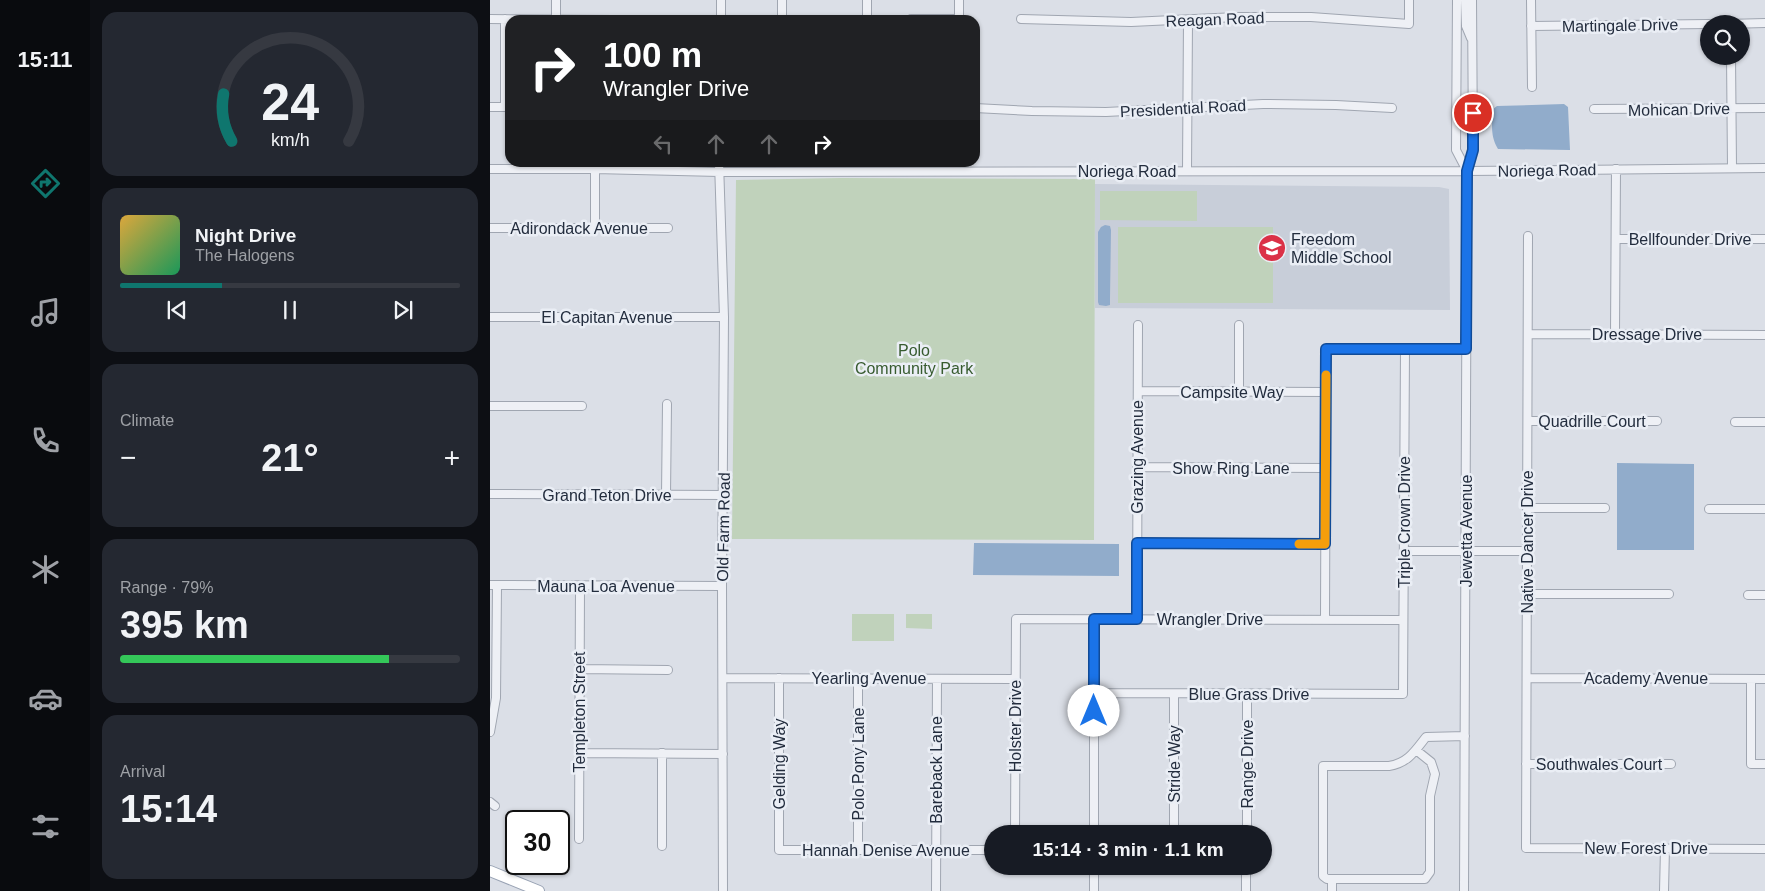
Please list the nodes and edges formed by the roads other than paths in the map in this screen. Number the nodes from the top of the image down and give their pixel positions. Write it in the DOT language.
graph roads {
  1 [pos="556,0"];
  2 [pos="721,0"];
  3 [pos="782,0"];
  4 [pos="867,0"];
  5 [pos="959,0"];
  6 [pos="1409,0"];
  7 [pos="1457,0"];
  8 [pos="1465,0"];
  9 [pos="1472,0"];
  10 [pos="1531,0"];
  11 [pos="556,15"];
  12 [pos="721,15"];
  13 [pos="782,15"];
  14 [pos="867,15"];
  15 [pos="959,15"];
  16 [pos="490,19"];
  17 [pos="505,19"];
  18 [pos="1021,19"];
  19 [pos="1188,20"];
  20 [pos="1750,23"];
  21 [pos="1765,23"];
  22 [pos="1700,24"];
  23 [pos="1531,26"];
  24 [pos="1472,42"];
  25 [pos="1731,65"];
  26 [pos="1532,87"];
  27 [pos="505,106"];
  28 [pos="490,107"];
  29 [pos="980,108"];
  30 [pos="1188,108"];
  31 [pos="1392,108"];
  32 [pos="1732,108"];
  33 [pos="1765,108"];
  34 [pos="1594,109"];
  35 [pos="560,167"];
  36 [pos="595,167"];
  37 [pos="616,167"];
  38 [pos="719,167"];
  39 [pos="1732,168"];
  40 [pos="1765,168"];
  41 [pos="490,169"];
  42 [pos="1187,170"];
  43 [pos="1616,170"];
  44 [pos="1467,171"];
  45 [pos="719,172"];
  46 [pos="490,228"];
  47 [pos="595,228"];
  48 [pos="668,228"];
  49 [pos="1528,236"];
  50 [pos="1616,239"];
  51 [pos="1765,239"];
  52 [pos="490,317"];
  53 [pos="724,317"];
  54 [pos="1138,324"];
  55 [pos="1239,325"];
  56 [pos="1528,334"];
  57 [pos="1615,334"];
  58 [pos="1765,335"];
  59 [pos="1404,349"];
  60 [pos="1466,349"];
  61 [pos="1138,391"];
  62 [pos="1239,392"];
  63 [pos="1326,392"];
  64 [pos="667,404"];
  65 [pos="490,406"];
  66 [pos="582,406"];
  67 [pos="1528,421"];
  68 [pos="1657,422"];
  69 [pos="1736,422"];
  70 [pos="1765,422"];
  71 [pos="1137,467"];
  72 [pos="1325,468"];
  73 [pos="490,494"];
  74 [pos="666,495"];
  75 [pos="724,495"];
  76 [pos="1528,508"];
  77 [pos="1605,508"];
  78 [pos="1709,509"];
  79 [pos="1765,509"];
  80 [pos="1137,543"];
  81 [pos="1325,544"];
  82 [pos="1404,551"];
  83 [pos="1466,551"];
  84 [pos="1527,552"];
  85 [pos="494,585"];
  86 [pos="580,586"];
  87 [pos="722,586"];
  88 [pos="1527,594"];
  89 [pos="1669,594"];
  90 [pos="1748,595"];
  91 [pos="1765,595"];
  92 [pos="1016,618"];
  93 [pos="1094,619"];
  94 [pos="1137,619"];
  95 [pos="1325,620"];
  96 [pos="1403,620"];
  97 [pos="493,666"];
  98 [pos="580,669"];
  99 [pos="668,670"];
  100 [pos="723,678"];
  101 [pos="779,678"];
  102 [pos="858,678"];
  103 [pos="937,678"];
  104 [pos="1527,678"];
  105 [pos="1015,679"];
  106 [pos="1751,679"];
  107 [pos="1765,679"];
  108 [pos="1094,693"];
  109 [pos="1174,694"];
  110 [pos="1247,694"];
  111 [pos="1403,694"];
  112 [pos="490,732"];
  113 [pos="1465,736"];
  114 [pos="1416,750"];
  115 [pos="579,753"];
  116 [pos="662,753"];
  117 [pos="723,754"];
  118 [pos="1526,764"];
  119 [pos="1671,764"];
  120 [pos="1765,764"];
  121 [pos="1015,825"];
  122 [pos="1094,825"];
  123 [pos="1174,825"];
  124 [pos="1247,825"];
  125 [pos="579,839"];
  126 [pos="662,846"];
  127 [pos="1526,848"];
  128 [pos="1665,848"];
  129 [pos="1765,849"];
  130 [pos="779,850"];
  131 [pos="858,850"];
  132 [pos="936,850"];
  133 [pos="984,850"];
  134 [pos="490,872"];
  135 [pos="1094,875"];
  136 [pos="1246,875"];
  137 [pos="1332,879"];
  138 [pos="539,891"];
  139 [pos="723,891"];
  140 [pos="936,891"];
  141 [pos="1094,891"];
  142 [pos="1246,891"];
  143 [pos="1332,891"];
  144 [pos="1464,891"];
  145 [pos="1664,891"];
  1 -- 11 [label="street"];
  2 -- 12 [label="street"];
  3 -- 13 [label="street"];
  4 -- 14 [label="street"];
  5 -- 15 [label="street"];
  6 -- 19 [label="street, Reagan Road"];
  7 -- 44 [label="street, Jewetta Avenue"];
  8 -- 24 [label="street"];
  9 -- 24 [label="street, Jewetta Avenue"];
  10 -- 23 [label="street"];
  16 -- 17 [label="street"];
  18 -- 19 [label="street, Reagan Road"];
  19 -- 30 [label="street"];
  20 -- 21 [label="street"];
  22 -- 23 [label="street, Martingale Drive"];
  23 -- 26 [label="street"];
  24 -- 44 [label="street, Jewetta Avenue"];
  25 -- 32 [label="street"];
  27 -- 28 [label="street"];
  29 -- 30 [label="street, Presidential Road"];
  30 -- 31 [label="street, Presidential Road"];
  30 -- 42 [label="street"];
  32 -- 33 [label="street, Mohican Drive"];
  32 -- 34 [label="street, Mohican Drive"];
  32 -- 39 [label="street"];
  35 -- 41 [label="street, Noriega Road"];
  36 -- 47 [label="street"];
  37 -- 45 [label="street, Noriega Road"];
  38 -- 45 [label="street, Old Farm Road"];
  39 -- 40 [label="street, Noriega Road"];
  39 -- 43 [label="street, Noriega Road"];
  42 -- 44 [label="street, Noriega Road"];
  42 -- 45 [label="street, Noriega Road"];
  43 -- 44 [label="street, Noriega Road"];
  43 -- 50 [label="street"];
  44 -- 60 [label="street, Jewetta Avenue"];
  45 -- 53 [label="street, Old Farm Road"];
  46 -- 47 [label="street, Adirondack Avenue"];
  47 -- 48 [label="street, Adirondack Avenue"];
  49 -- 56 [label="street, Native Dancer Drive"];
  50 -- 51 [label="street, Bellfounder Drive"];
  50 -- 57 [label="street"];
  52 -- 53 [label="street, El Capitan Avenue"];
  53 -- 75 [label="street, Old Farm Road"];
  54 -- 61 [label="street, Grazing Avenue"];
  55 -- 62 [label="street"];
  56 -- 57 [label="street, Dressage Drive"];
  56 -- 67 [label="street, Native Dancer Drive"];
  57 -- 58 [label="street, Dressage Drive"];
  59 -- 60 [label="street"];
  59 -- 63 [label="street"];
  59 -- 82 [label="street, Triple Crown Drive"];
  60 -- 83 [label="street, Jewetta Avenue"];
  61 -- 62 [label="street, Campsite Way"];
  61 -- 71 [label="street, Grazing Avenue"];
  62 -- 63 [label="street, Campsite Way"];
  63 -- 72 [label="street"];
  64 -- 74 [label="street"];
  65 -- 66 [label="street"];
  67 -- 68 [label="street, Quadrille Court"];
  67 -- 76 [label="street, Native Dancer Drive"];
  69 -- 70 [label="street"];
  71 -- 72 [label="street, Show Ring Lane"];
  71 -- 80 [label="street, Grazing Avenue"];
  72 -- 81 [label="street"];
  73 -- 74 [label="street, Grand Teton Drive"];
  74 -- 75 [label="street, Grand Teton Drive"];
  75 -- 87 [label="street, Old Farm Road"];
  76 -- 77 [label="street"];
  76 -- 84 [label="street, Native Dancer Drive"];
  78 -- 79 [label="street"];
  80 -- 81 [label="street"];
  80 -- 94 [label="street, Grazing Avenue"];
  81 -- 95 [label="street"];
  82 -- 83 [label="street"];
  82 -- 96 [label="street, Triple Crown Drive"];
  83 -- 84 [label="street"];
  83 -- 113 [label="street, Jewetta Avenue"];
  84 -- 88 [label="street, Native Dancer Drive"];
  85 -- 86 [label="street, Mauna Loa Avenue"];
  85 -- 97 [label="street"];
  86 -- 87 [label="street, Mauna Loa Avenue"];
  86 -- 98 [label="street, Templeton Street"];
  87 -- 100 [label="street, Old Farm Road"];
  88 -- 89 [label="street"];
  88 -- 104 [label="street, Native Dancer Drive"];
  90 -- 91 [label="street"];
  92 -- 93 [label="street, Wrangler Drive"];
  92 -- 105 [label="street, Holster Drive"];
  93 -- 94 [label="street, Wrangler Drive"];
  93 -- 108 [label="street"];
  94 -- 95 [label="street, Wrangler Drive"];
  95 -- 96 [label="street, Wrangler Drive"];
  96 -- 111 [label="street, Triple Crown Drive"];
  97 -- 112 [label="street"];
  98 -- 99 [label="street"];
  98 -- 115 [label="street, Templeton Street"];
  100 -- 101 [label="street, Yearling Avenue"];
  100 -- 117 [label="street, Old Farm Road"];
  101 -- 102 [label="street, Yearling Avenue"];
  101 -- 130 [label="street, Gelding Way"];
  102 -- 103 [label="street, Yearling Avenue"];
  102 -- 131 [label="street, Polo Pony Lane"];
  103 -- 105 [label="street, Yearling Avenue"];
  103 -- 132 [label="street, Bareback Lane"];
  104 -- 106 [label="street, Academy Avenue"];
  104 -- 118 [label="street, Native Dancer Drive"];
  105 -- 121 [label="street, Holster Drive"];
  106 -- 107 [label="street, Academy Avenue"];
  106 -- 120 [label="street"];
  108 -- 109 [label="street, Blue Grass Drive"];
  108 -- 122 [label="street"];
  109 -- 110 [label="street, Blue Grass Drive"];
  109 -- 123 [label="street, Stride Way"];
  110 -- 111 [label="street, Blue Grass Drive"];
  110 -- 124 [label="street, Range Drive"];
  113 -- 114 [label="street"];
  113 -- 144 [label="street, Jewetta Avenue"];
  114 -- 137 [label="street"];
  114 -- 137 [label="street"];
  115 -- 116 [label="street"];
  115 -- 125 [label="street, Templeton Street"];
  116 -- 117 [label="street"];
  116 -- 126 [label="street"];
  117 -- 139 [label="street, Old Farm Road"];
  118 -- 119 [label="street, Southwales Court"];
  118 -- 127 [label="street, Native Dancer Drive"];
  127 -- 128 [label="street, New Forest Drive"];
  128 -- 129 [label="street, New Forest Drive"];
  128 -- 145 [label="street"];
  130 -- 131 [label="street, Hannah Denise Avenue"];
  131 -- 132 [label="street, Hannah Denise Avenue"];
  132 -- 133 [label="street, Hannah Denise Avenue"];
  132 -- 140 [label="street, Bareback Lane"];
  134 -- 138 [label="main road"];
  135 -- 141 [label="street"];
  136 -- 142 [label="street"];
  137 -- 143 [label="street"];
}
